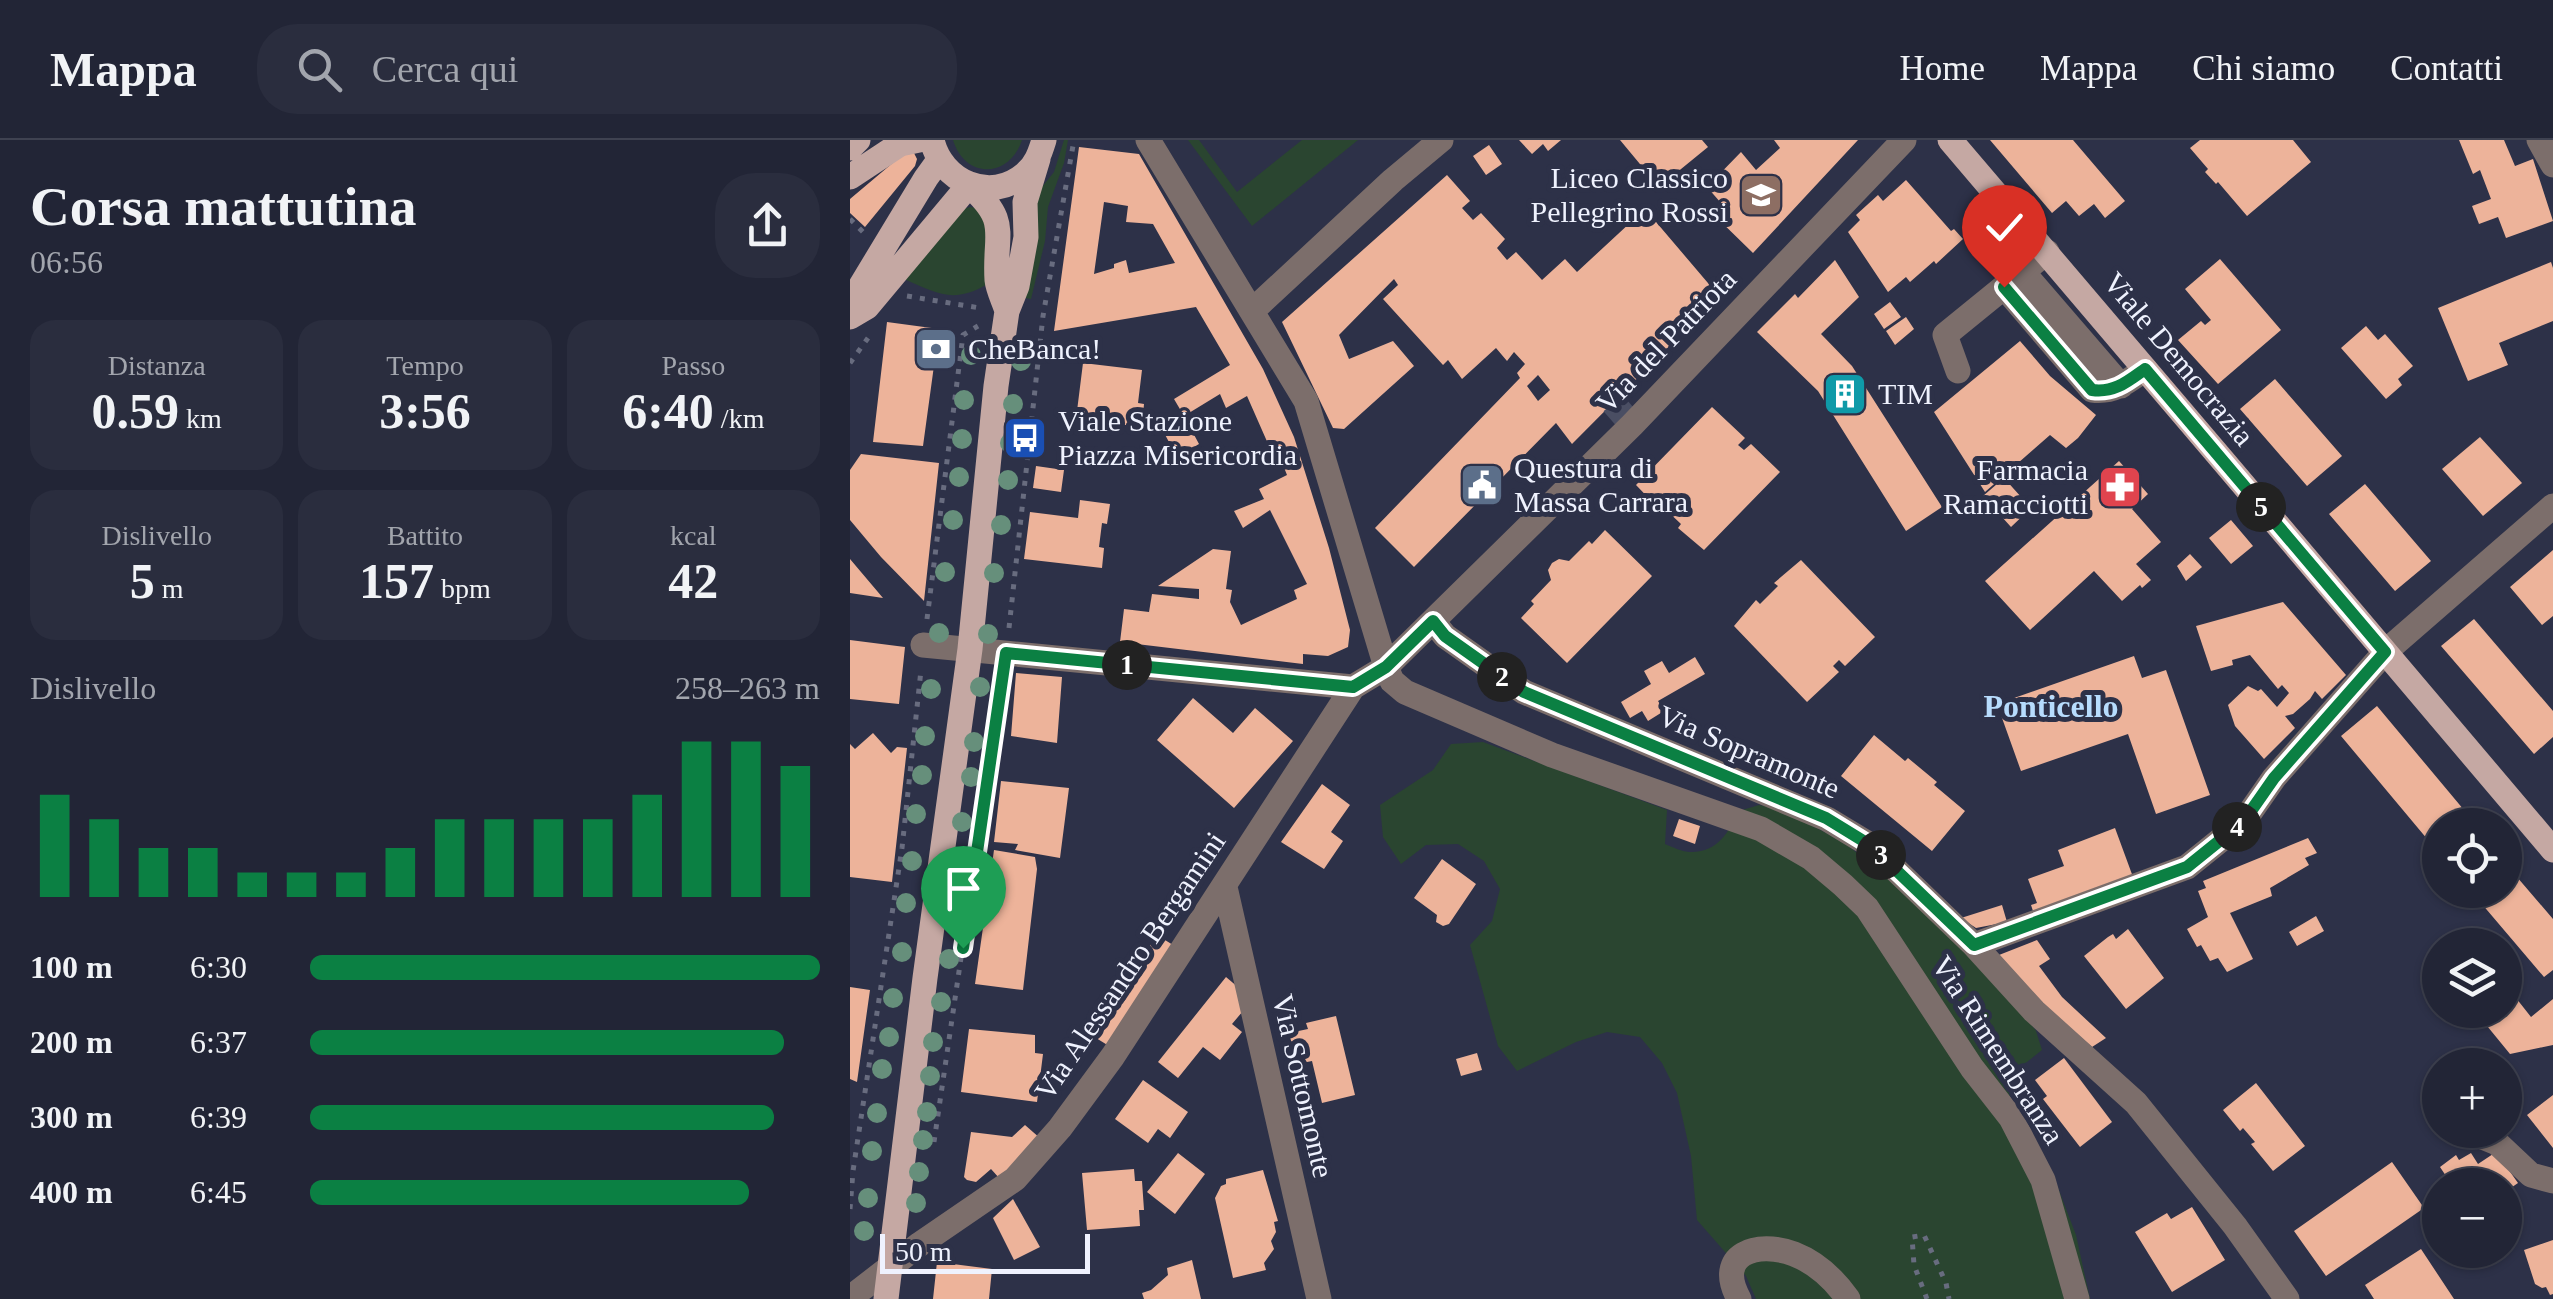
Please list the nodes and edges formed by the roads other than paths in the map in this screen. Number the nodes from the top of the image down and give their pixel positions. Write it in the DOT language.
graph roads {
  1 [pos="858,140"];
  2 [pos="919,140"];
  3 [pos="1148,140"];
  4 [pos="1440,140"];
  5 [pos="1904,140"];
  6 [pos="1950,140"];
  7 [pos="2539,140"];
  8 [pos="850,148"];
  9 [pos="935,150"];
  10 [pos="1041,150"];
  11 [pos="2553,165"];
  12 [pos="850,177"];
  13 [pos="969,185"];
  14 [pos="2047,252"];
  15 [pos="2013,279"];
  16 [pos="1007,311"];
  17 [pos="1252,311"];
  18 [pos="851,316"];
  19 [pos="2145,369"];
  20 [pos="1958,370"];
  21 [pos="2553,506"];
  22 [pos="1433,621"];
  23 [pos="923,645"];
  24 [pos="970,649"];
  25 [pos="2385,652"];
  26 [pos="1386,667"];
  27 [pos="1353,687"];
  28 [pos="2553,850"];
  29 [pos="1225,887"];
  30 [pos="1974,945"];
  31 [pos="2503,1148"];
  32 [pos="2553,1181"];
  33 [pos="890,1266"];
  34 [pos="1737,1297"];
  35 [pos="850,1298"];
  36 [pos="886,1299"];
  37 [pos="1319,1299"];
  38 [pos="1848,1299"];
  39 [pos="2078,1299"];
  40 [pos="2287,1299"];
  1 -- 8 [label="main road"];
  2 -- 12 [label="main road"];
  3 -- 17 [label="street"];
  4 -- 17 [label="street"];
  5 -- 22 [label="street, Via del Patriota"];
  6 -- 14 [label="main road, Viale Democrazia"];
  7 -- 11 [label="street"];
  9 -- 13 [label="main road"];
  9 -- 18 [label="main road"];
  10 -- 13 [label="main road"];
  10 -- 16 [label="main road"];
  13 -- 16 [label="main road"];
  13 -- 18 [label="main road"];
  14 -- 15 [label="street"];
  14 -- 19 [label="main road, Viale Democrazia"];
  15 -- 19 [label="street"];
  15 -- 20 [label="street"];
  16 -- 24 [label="main road"];
  17 -- 26 [label="street"];
  19 -- 25 [label="main road, Viale Democrazia"];
  21 -- 25 [label="street"];
  22 -- 26 [label="street, Via del Patriota"];
  22 -- 30 [label="street, Via Sopramonte"];
  23 -- 24 [label="street"];
  24 -- 27 [label="street"];
  24 -- 33 [label="main road"];
  25 -- 28 [label="main road, Viale Democrazia"];
  25 -- 30 [label="street"];
  26 -- 27 [label="street, Via Alessandro Bergamini"];
  26 -- 39 [label="street, Via Rimembranza"];
  27 -- 29 [label="street, Via Alessandro Bergamini"];
  29 -- 33 [label="street, Via Alessandro Bergamini"];
  29 -- 37 [label="street, Via Sottomonte"];
  30 -- 40 [label="street, Via Sopramonte"];
  31 -- 32 [label="street"];
  33 -- 35 [label="street, Via Alessandro Bergamini"];
  33 -- 36 [label="main road"];
  34 -- 38 [label="street"];
}
